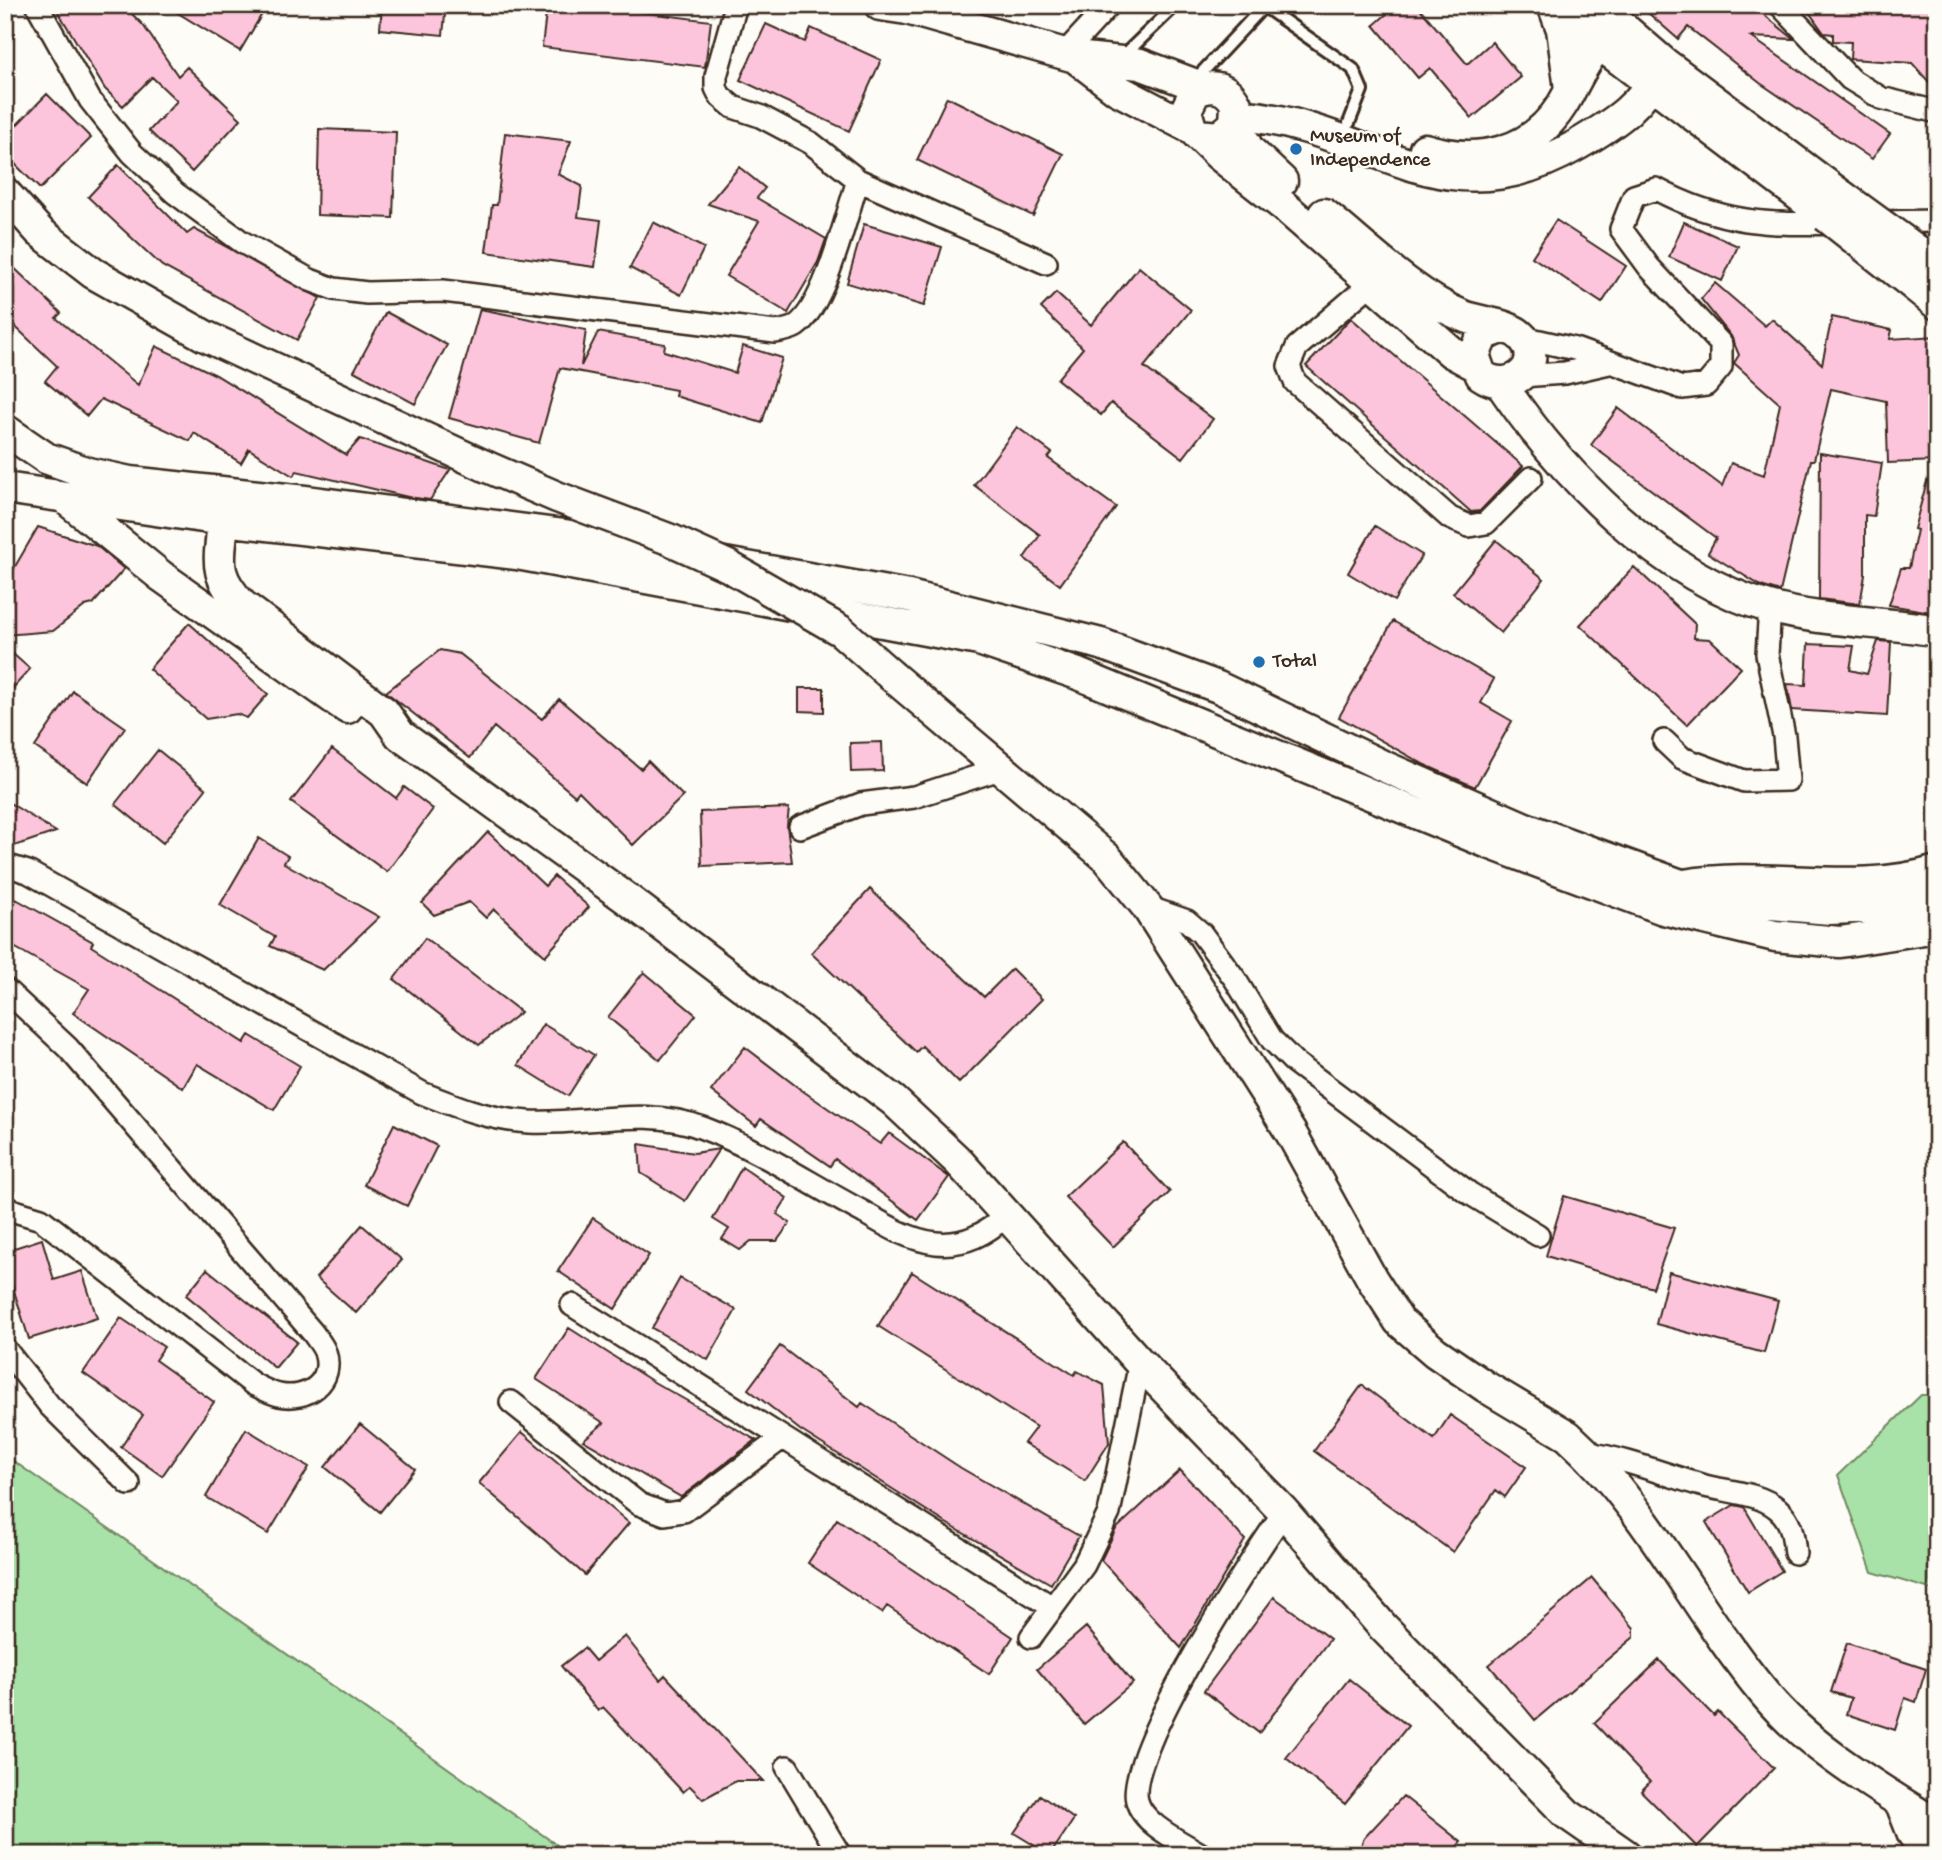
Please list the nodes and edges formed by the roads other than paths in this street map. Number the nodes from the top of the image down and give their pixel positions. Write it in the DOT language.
graph roads {
  1 [pos="37,5"];
  2 [pos="736,5"];
  3 [pos="1108,5"];
  4 [pos="1176,5"];
  5 [pos="1555,5"];
  6 [pos="1597,5"];
  7 [pos="1780,5"];
  8 [pos="1263,6"];
  9 [pos="896,7"];
  10 [pos="1623,27"];
  11 [pos="1598,43"];
  12 [pos="1069,56"];
  13 [pos="1119,60"];
  14 [pos="1658,73"];
  15 [pos="1570,89"];
  16 [pos="1220,101"];
  17 [pos="1937,112"];
  18 [pos="1694,116"];
  19 [pos="1622,119"];
  20 [pos="1349,123"];
  21 [pos="1195,132"];
  22 [pos="858,180"];
  23 [pos="5,193"];
  24 [pos="1834,206"];
  25 [pos="1937,220"];
  26 [pos="1046,263"];
  27 [pos="1936,265"];
  28 [pos="1373,282"];
  29 [pos="1926,296"];
  30 [pos="1512,332"];
  31 [pos="1609,363"];
  32 [pos="1475,365"];
  33 [pos="1511,380"];
  34 [pos="5,429"];
  35 [pos="1531,478"];
  36 [pos="5,488"];
  37 [pos="65,499"];
  38 [pos="223,520"];
  39 [pos="1770,607"];
  40 [pos="1937,631"];
  41 [pos="400,735"];
  42 [pos="1664,741"];
  43 [pos="1003,768"];
  44 [pos="800,827"];
  45 [pos="5,865"];
  46 [pos="1937,871"];
  47 [pos="1682,885"];
  48 [pos="1937,895"];
  49 [pos="1147,907"];
  50 [pos="1937,927"];
  51 [pos="5,989"];
  52 [pos="5,1208"];
  53 [pos="1007,1215"];
  54 [pos="1538,1235"];
  55 [pos="572,1305"];
  56 [pos="5,1349"];
  57 [pos="1140,1363"];
  58 [pos="511,1402"];
  59 [pos="782,1438"];
  60 [pos="1587,1453"];
  61 [pos="129,1484"];
  62 [pos="1284,1512"];
  63 [pos="1795,1553"];
  64 [pos="1052,1607"];
  65 [pos="1031,1637"];
  66 [pos="787,1767"];
  67 [pos="1902,1806"];
  68 [pos="1937,1825"];
  69 [pos="1929,1851"];
  70 [pos="840,1855"];
  71 [pos="1202,1855"];
  72 [pos="1626,1855"];
  1 -- 22 [label="street"];
  2 -- 22 [label="street"];
  3 -- 12 [label="street"];
  4 -- 13 [label="lane"];
  5 -- 11 [label="street"];
  5 -- 15 [label="street"];
  6 -- 10 [label="street"];
  7 -- 17 [label="street"];
  8 -- 16 [label="lane"];
  8 -- 20 [label="lane"];
  9 -- 12 [label="street"];
  10 -- 11 [label="street"];
  10 -- 14 [label="street"];
  11 -- 14 [label="street"];
  11 -- 15 [label="street"];
  12 -- 13 [label="street"];
  12 -- 21 [label="street"];
  13 -- 16 [label="street"];
  14 -- 18 [label="street"];
  14 -- 19 [label="street"];
  14 -- 24 [label="street"];
  15 -- 20 [label="street"];
  16 -- 19 [label="street"];
  16 -- 20 [label="street"];
  16 -- 21 [label="street"];
  16 -- 21 [label="street"];
  16 -- 30 [label="street"];
  18 -- 19 [label="street"];
  18 -- 24 [label="street"];
  21 -- 28 [label="street"];
  22 -- 26 [label="street"];
  23 -- 43 [label="street, bridge"];
  24 -- 27 [label="street, bridge"];
  24 -- 29 [label="street, bridge"];
  25 -- 31 [label="street"];
  28 -- 32 [label="street"];
  28 -- 35 [label="street"];
  30 -- 31 [label="street"];
  30 -- 32 [label="street"];
  30 -- 33 [label="street"];
  31 -- 33 [label="street"];
  32 -- 33 [label="street"];
  33 -- 39 [label="street"];
  34 -- 47 [label="street"];
  36 -- 37 [label="street"];
  37 -- 38 [label="street"];
  37 -- 41 [label="street"];
  38 -- 41 [label="street"];
  38 -- 50 [label="street"];
  39 -- 40 [label="street"];
  39 -- 42 [label="street"];
  41 -- 53 [label="street"];
  43 -- 44 [label="street"];
  43 -- 49 [label="street"];
  45 -- 53 [label="street"];
  46 -- 47 [label="street"];
  47 -- 48 [label="street"];
  49 -- 54 [label="street"];
  49 -- 60 [label="street"];
  51 -- 52 [label="street"];
  53 -- 57 [label="street"];
  55 -- 59 [label="street"];
  56 -- 61 [label="street"];
  57 -- 62 [label="street"];
  57 -- 64 [label="street"];
  58 -- 59 [label="street"];
  59 -- 64 [label="street"];
  60 -- 63 [label="street"];
  60 -- 67 [label="street"];
  62 -- 71 [label="street"];
  62 -- 72 [label="street"];
  64 -- 65 [label="street"];
  66 -- 70 [label="street"];
  67 -- 68 [label="street"];
  67 -- 69 [label="street"];
}
